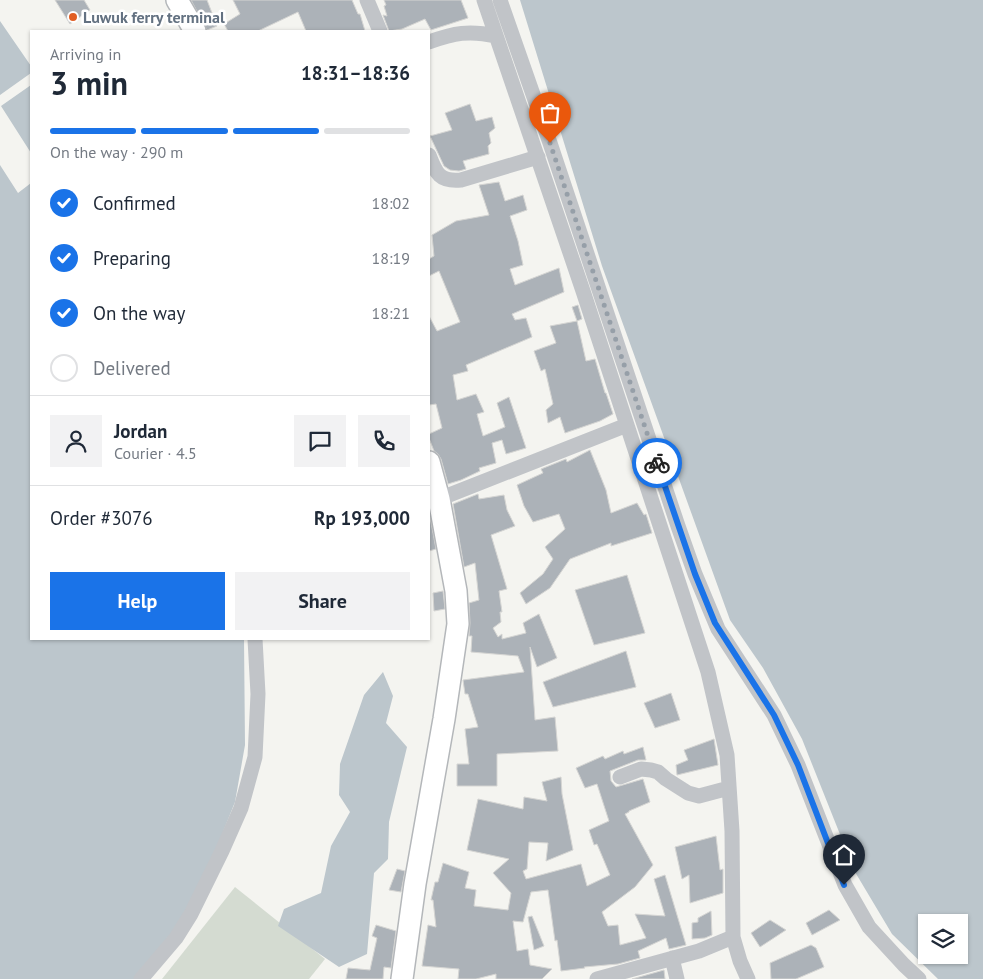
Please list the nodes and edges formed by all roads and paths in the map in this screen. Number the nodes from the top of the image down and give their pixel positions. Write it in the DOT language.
graph roads {
  1 [pos="177,0"];
  2 [pos="367,0"];
  3 [pos="484,0"];
  4 [pos="500,0"];
  5 [pos="194,30"];
  6 [pos="380,30"];
  7 [pos="496,36"];
  8 [pos="430,42"];
  9 [pos="538,157"];
  10 [pos="430,158"];
  11 [pos="599,291"];
  12 [pos="585,298"];
  13 [pos="627,425"];
  14 [pos="430,466"];
  15 [pos="439,499"];
  16 [pos="718,629"];
  17 [pos="698,638"];
  18 [pos="255,640"];
  19 [pos="620,777"];
  20 [pos="729,788"];
  21 [pos="734,937"];
  22 [pos="672,958"];
  23 [pos="141,979"];
  24 [pos="402,979"];
  25 [pos="596,979"];
  26 [pos="677,979"];
  27 [pos="748,979"];
  28 [pos="919,979"];
  1 -- 5 [label="highway"];
  2 -- 6 [label="street"];
  3 -- 7 [label="street"];
  4 -- 11 [label="street"];
  7 -- 8 [label="street"];
  7 -- 9 [label="street"];
  9 -- 10 [label="street"];
  9 -- 12 [label="street"];
  11 -- 12 [label="street"];
  11 -- 16 [label="street"];
  12 -- 13 [label="street"];
  13 -- 15 [label="street"];
  13 -- 17 [label="street"];
  14 -- 15 [label="highway"];
  15 -- 24 [label="highway"];
  16 -- 17 [label="street"];
  16 -- 28 [label="street"];
  17 -- 20 [label="street"];
  18 -- 23 [label="street"];
  19 -- 20 [label="street"];
  20 -- 21 [label="street"];
  21 -- 22 [label="street"];
  21 -- 27 [label="street"];
  22 -- 25 [label="street"];
  22 -- 26 [label="street"];
}
